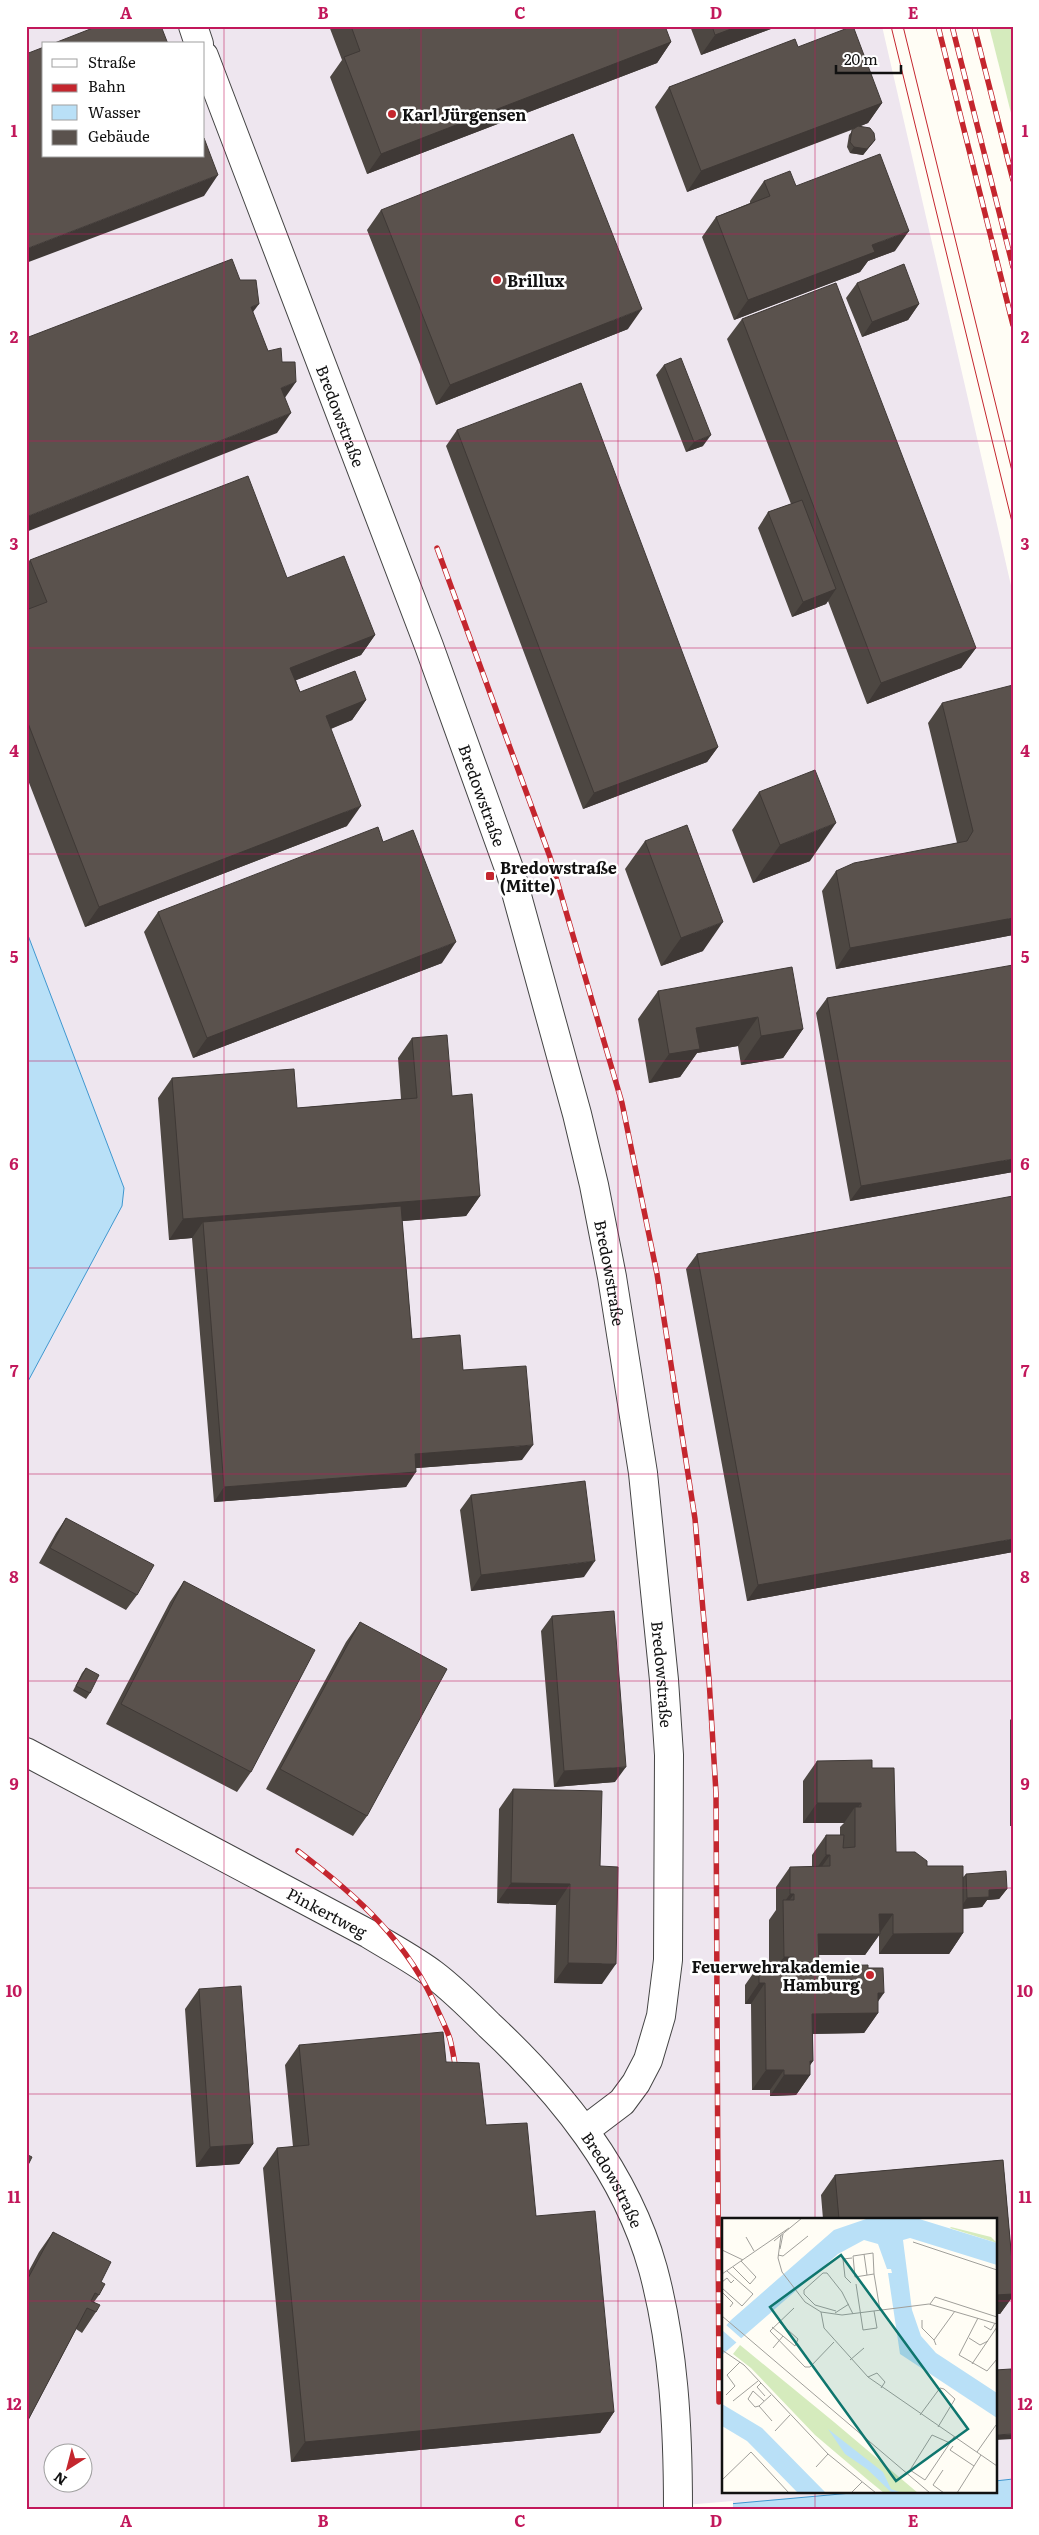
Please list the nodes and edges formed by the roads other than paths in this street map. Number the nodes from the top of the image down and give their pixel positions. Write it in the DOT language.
graph roads {
  1 [pos="193,26"];
  2 [pos="198,42"];
  3 [pos="205,59"];
  4 [pos="26,1752"];
  5 [pos="585,2130"];
  6 [pos="678,2509"];
  1 -- 2 [label="street"];
  3 -- 5 [label="street, Bredowstraße"];
  4 -- 5 [label="street, Pinkertweg"];
  5 -- 6 [label="street, Bredowstraße"];
}
